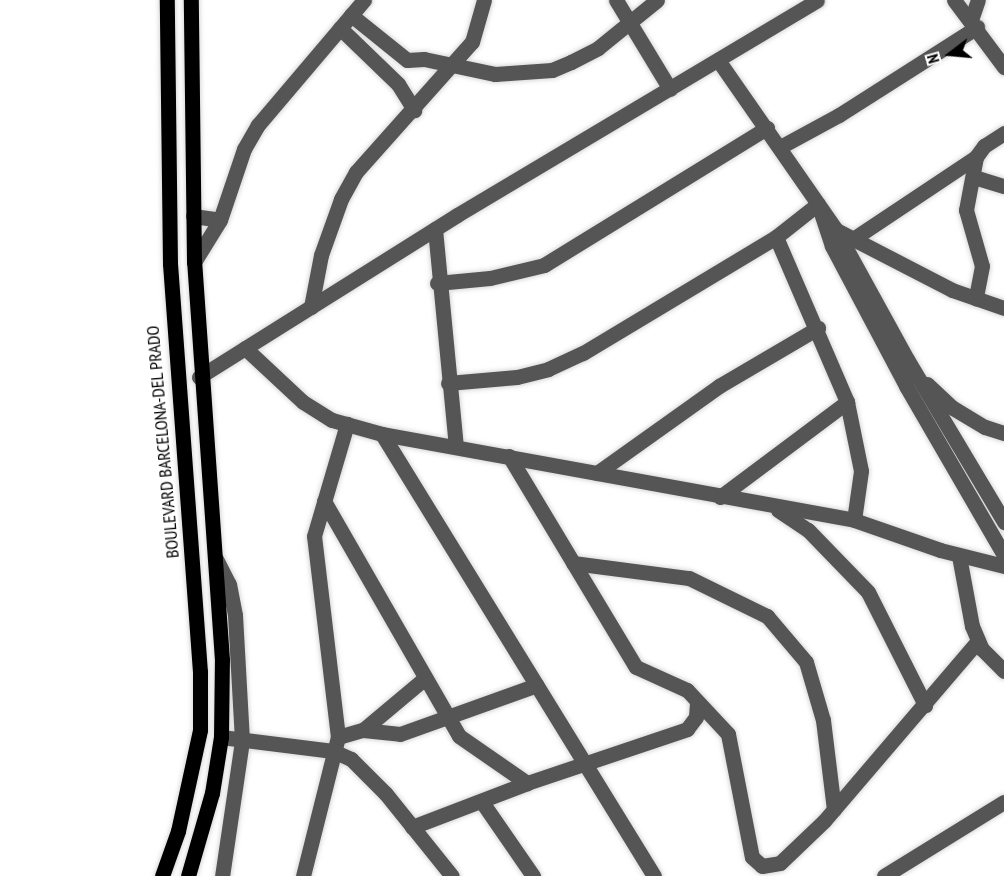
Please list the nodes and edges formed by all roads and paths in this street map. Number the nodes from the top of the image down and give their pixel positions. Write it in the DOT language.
graph roads {
  1 [pos="167,0"];
  2 [pos="191,0"];
  3 [pos="364,0"];
  4 [pos="484,0"];
  5 [pos="616,0"];
  6 [pos="657,0"];
  7 [pos="817,0"];
  8 [pos="954,0"];
  9 [pos="978,0"];
  10 [pos="351,15"];
  11 [pos="629,21"];
  12 [pos="974,23"];
  13 [pos="340,28"];
  14 [pos="718,60"];
  15 [pos="454,64"];
  16 [pos="1004,67"];
  17 [pos="670,89"];
  18 [pos="414,110"];
  19 [pos="767,128"];
  20 [pos="1004,133"];
  21 [pos="780,147"];
  22 [pos="976,157"];
  23 [pos="974,177"];
  24 [pos="1004,186"];
  25 [pos="818,204"];
  26 [pos="193,216"];
  27 [pos="220,220"];
  28 [pos="435,229"];
  29 [pos="836,230"];
  30 [pos="776,237"];
  31 [pos="853,239"];
  32 [pos="194,262"];
  33 [pos="437,283"];
  34 [pos="976,298"];
  35 [pos="311,307"];
  36 [pos="1004,308"];
  37 [pos="818,328"];
  38 [pos="245,348"];
  39 [pos="913,370"];
  40 [pos="199,377"];
  41 [pos="448,383"];
  42 [pos="847,402"];
  43 [pos="347,424"];
  44 [pos="1004,433"];
  45 [pos="382,434"];
  46 [pos="456,447"];
  47 [pos="509,456"];
  48 [pos="597,473"];
  49 [pos="720,497"];
  50 [pos="324,501"];
  51 [pos="772,507"];
  52 [pos="854,520"];
  53 [pos="1004,522"];
  54 [pos="1004,555"];
  55 [pos="959,556"];
  56 [pos="216,559"];
  57 [pos="573,563"];
  58 [pos="1004,566"];
  59 [pos="978,641"];
  60 [pos="1004,671"];
  61 [pos="425,678"];
  62 [pos="537,685"];
  63 [pos="697,703"];
  64 [pos="926,705"];
  65 [pos="449,717"];
  66 [pos="363,730"];
  67 [pos="221,737"];
  68 [pos="242,741"];
  69 [pos="336,744"];
  70 [pos="588,765"];
  71 [pos="527,783"];
  72 [pos="482,802"];
  73 [pos="1004,802"];
  74 [pos="834,809"];
  75 [pos="412,827"];
  76 [pos="780,863"];
  77 [pos="162,876"];
  78 [pos="188,876"];
  79 [pos="222,876"];
  80 [pos="303,876"];
  81 [pos="452,876"];
  82 [pos="533,876"];
  83 [pos="654,876"];
  84 [pos="765,876"];
  85 [pos="885,876"];
  1 -- 77 [label="main road, BOULEVARD BARCELONA-DEL PRADO"];
  2 -- 26 [label="main road"];
  3 -- 10 [label="street"];
  4 -- 15 [label="street"];
  5 -- 11 [label="street"];
  6 -- 11 [label="street"];
  7 -- 14 [label="street"];
  8 -- 12 [label="street"];
  9 -- 12 [label="street"];
  10 -- 13 [label="street"];
  10 -- 15 [label="street"];
  11 -- 15 [label="street"];
  11 -- 17 [label="street"];
  12 -- 16 [label="street"];
  12 -- 21 [label="street"];
  13 -- 18 [label="street"];
  13 -- 27 [label="street"];
  14 -- 17 [label="street"];
  14 -- 19 [label="street"];
  15 -- 18 [label="street"];
  17 -- 28 [label="street"];
  18 -- 35 [label="street"];
  19 -- 21 [label="street"];
  19 -- 33 [label="street"];
  20 -- 22 [label="street"];
  21 -- 25 [label="street"];
  22 -- 23 [label="street"];
  22 -- 31 [label="street"];
  23 -- 24 [label="street"];
  23 -- 34 [label="street"];
  25 -- 29 [label="street"];
  25 -- 30 [label="street"];
  25 -- 54 [label="street"];
  26 -- 27 [label="street"];
  26 -- 32 [label="main road"];
  27 -- 32 [label="street"];
  28 -- 33 [label="street"];
  28 -- 35 [label="street"];
  29 -- 31 [label="street"];
  29 -- 39 [label="street"];
  30 -- 37 [label="street"];
  30 -- 41 [label="street"];
  31 -- 34 [label="street"];
  32 -- 40 [label="main road"];
  33 -- 41 [label="street"];
  34 -- 36 [label="street"];
  35 -- 38 [label="street"];
  37 -- 42 [label="street"];
  37 -- 48 [label="street"];
  38 -- 40 [label="street"];
  38 -- 43 [label="street"];
  39 -- 44 [label="street"];
  39 -- 53 [label="street"];
  40 -- 56 [label="main road"];
  41 -- 46 [label="street"];
  42 -- 49 [label="street"];
  42 -- 52 [label="street"];
  43 -- 45 [label="street"];
  43 -- 50 [label="street"];
  45 -- 46 [label="street"];
  45 -- 62 [label="street"];
  46 -- 47 [label="street"];
  47 -- 48 [label="street"];
  47 -- 57 [label="street"];
  48 -- 49 [label="street"];
  49 -- 51 [label="street"];
  50 -- 61 [label="street"];
  50 -- 69 [label="street"];
  51 -- 52 [label="street"];
  51 -- 64 [label="street"];
  52 -- 55 [label="street"];
  55 -- 58 [label="street"];
  55 -- 59 [label="street"];
  56 -- 67 [label="main road"];
  56 -- 68 [label="street"];
  57 -- 63 [label="street"];
  57 -- 74 [label="street"];
  59 -- 60 [label="street"];
  59 -- 64 [label="street"];
  61 -- 65 [label="street"];
  61 -- 66 [label="street"];
  62 -- 65 [label="street"];
  62 -- 70 [label="street"];
  63 -- 70 [label="street"];
  63 -- 76 [label="street"];
  64 -- 74 [label="street"];
  65 -- 66 [label="street"];
  65 -- 71 [label="street"];
  66 -- 69 [label="street"];
  67 -- 68 [label="street"];
  67 -- 78 [label="main road"];
  68 -- 69 [label="street"];
  68 -- 79 [label="street"];
  69 -- 75 [label="street"];
  69 -- 80 [label="street"];
  70 -- 71 [label="street"];
  70 -- 83 [label="street"];
  71 -- 72 [label="street"];
  72 -- 75 [label="street"];
  72 -- 82 [label="street"];
  73 -- 85 [label="street"];
  74 -- 76 [label="street"];
  75 -- 81 [label="street"];
  76 -- 84 [label="street"];
}
